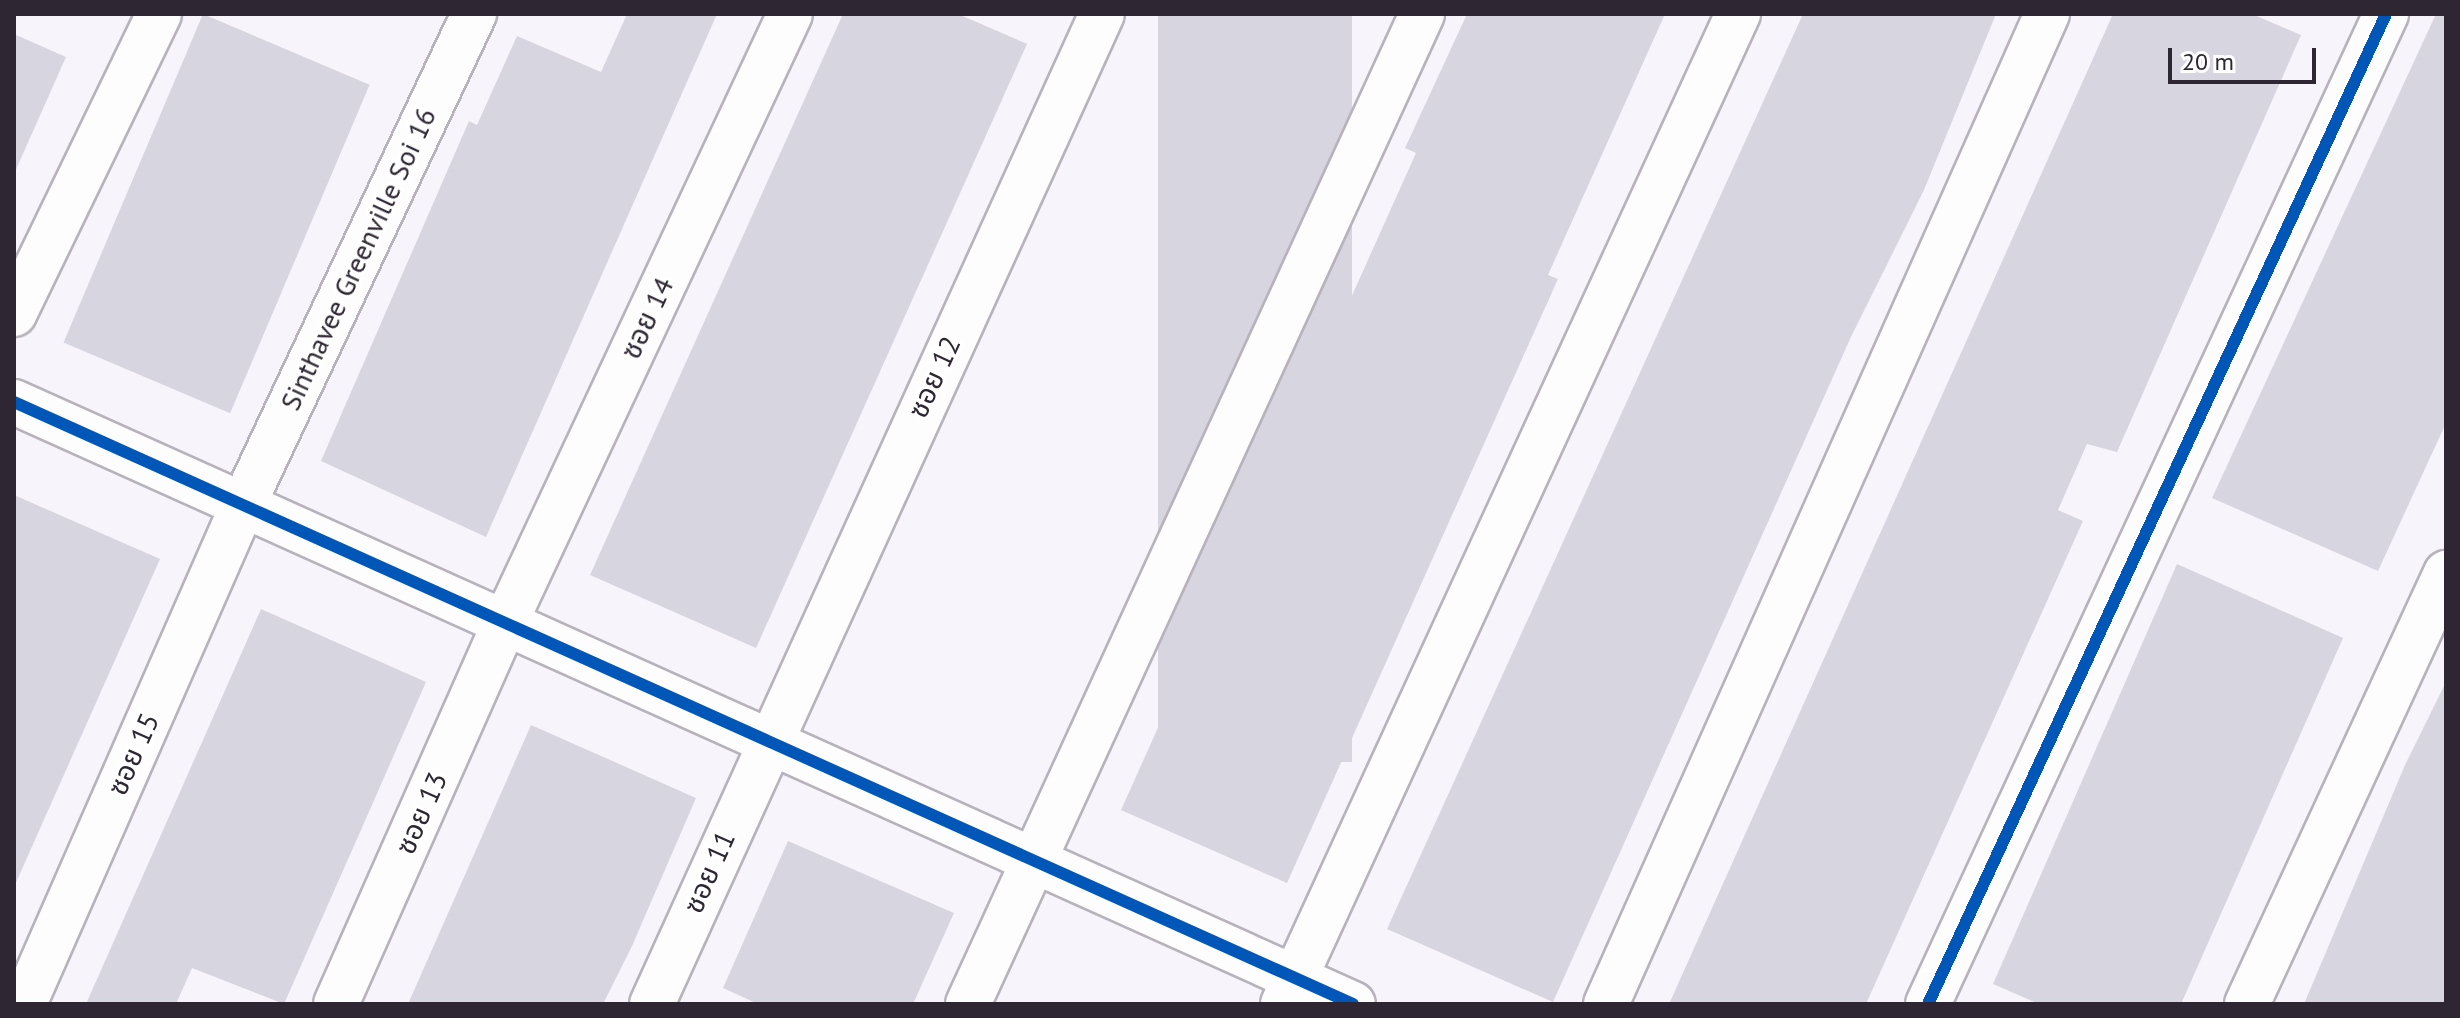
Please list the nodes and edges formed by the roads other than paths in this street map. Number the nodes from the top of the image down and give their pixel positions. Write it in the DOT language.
graph roads {
  1 [pos="159,14"];
  2 [pos="474,14"];
  3 [pos="790,14"];
  4 [pos="1102,14"];
  5 [pos="1422,14"];
  6 [pos="1738,14"];
  7 [pos="2047,14"];
  8 [pos="2386,14"];
  9 [pos="14,314"];
  10 [pos="14,402"];
  11 [pos="243,505"];
  12 [pos="2446,573"];
  13 [pos="505,623"];
  14 [pos="767,741"];
  15 [pos="1032,860"];
  16 [pos="1289,991"];
  17 [pos="24,1004"];
  18 [pos="336,1004"];
  19 [pos="652,1004"];
  20 [pos="968,1004"];
  21 [pos="1353,1004"];
  22 [pos="1606,1004"];
  23 [pos="1928,1004"];
  24 [pos="2247,1004"];
  1 -- 9 [label="street"];
  2 -- 11 [label="street, Sinthavee Greenville Soi 16"];
  3 -- 13 [label="street, ซอย 14"];
  4 -- 14 [label="street, ซอย 12"];
  5 -- 15 [label="street"];
  6 -- 16 [label="street"];
  7 -- 22 [label="street"];
  8 -- 23 [label="street"];
  10 -- 11 [label="street"];
  11 -- 13 [label="street"];
  11 -- 17 [label="street, ซอย 15"];
  12 -- 24 [label="street"];
  13 -- 14 [label="street"];
  13 -- 18 [label="street, ซอย 13"];
  14 -- 15 [label="street"];
  14 -- 19 [label="street, ซอย 11"];
  15 -- 16 [label="street"];
  15 -- 20 [label="street"];
  16 -- 21 [label="street"];
}
